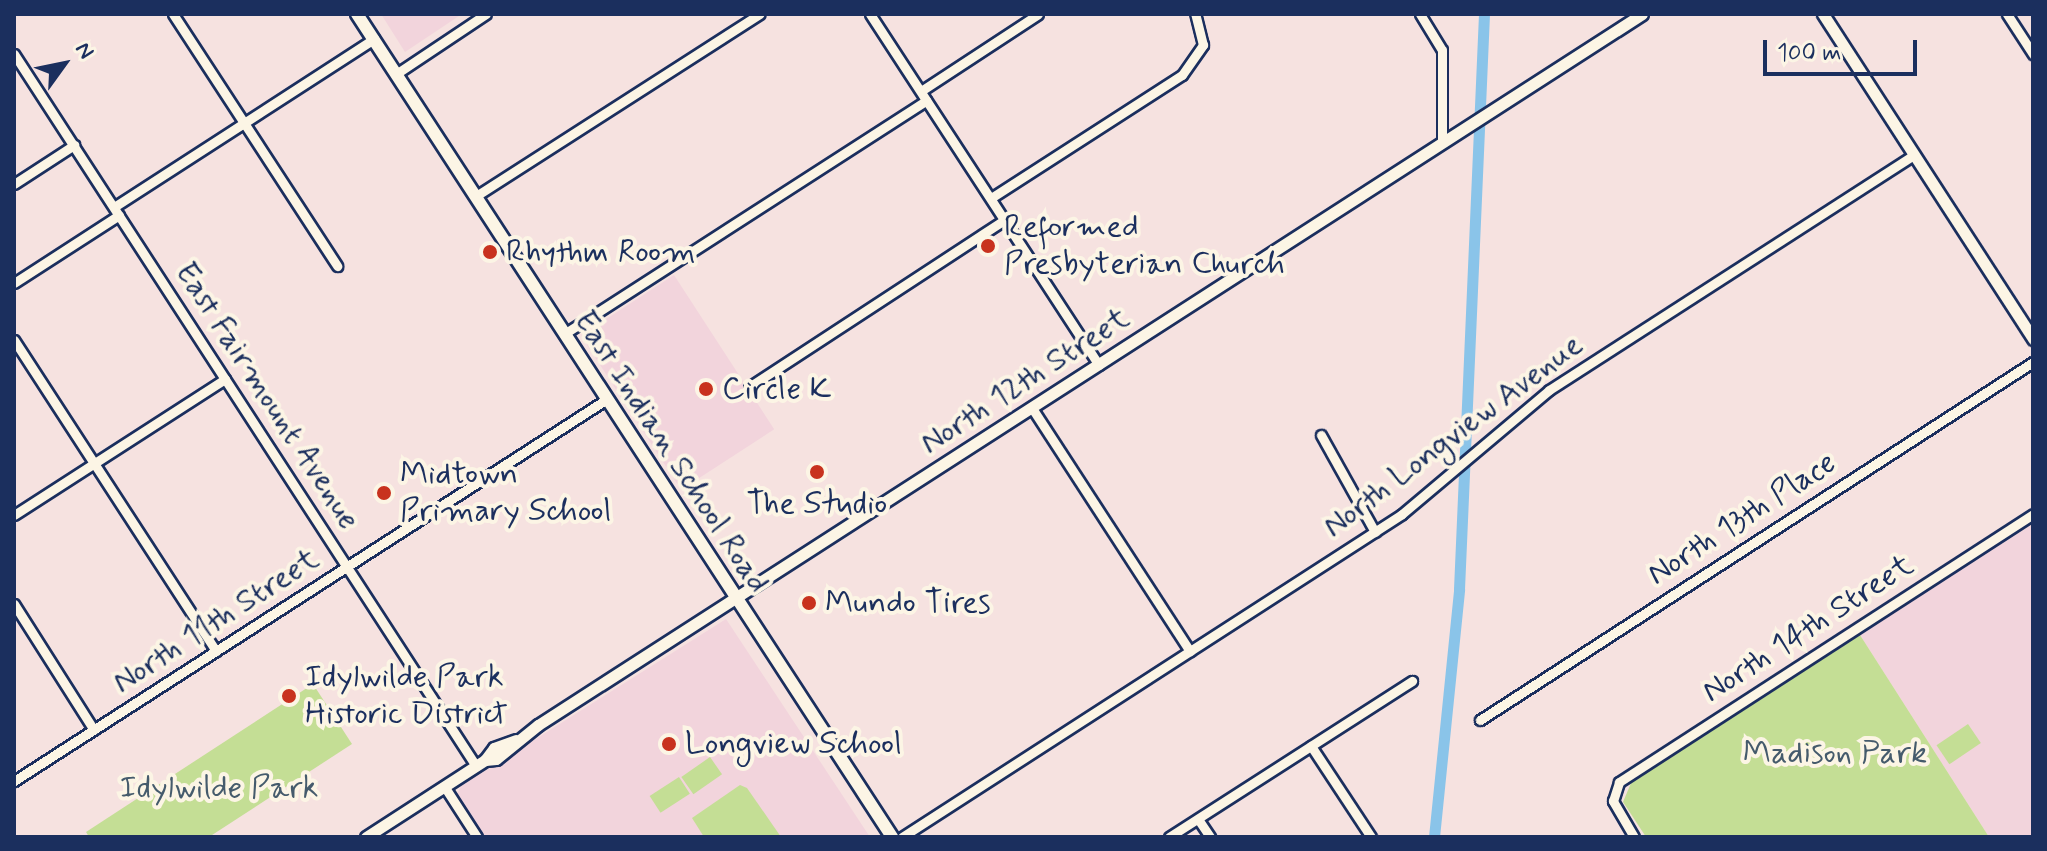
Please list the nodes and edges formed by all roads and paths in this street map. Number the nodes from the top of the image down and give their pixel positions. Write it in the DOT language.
graph roads {
  1 [pos="173,14"];
  2 [pos="357,14"];
  3 [pos="486,14"];
  4 [pos="760,14"];
  5 [pos="870,14"];
  6 [pos="1038,14"];
  7 [pos="1195,14"];
  8 [pos="1420,14"];
  9 [pos="1642,14"];
  10 [pos="1823,14"];
  11 [pos="2007,14"];
  12 [pos="374,39"];
  13 [pos="14,54"];
  14 [pos="2033,54"];
  15 [pos="396,74"];
  16 [pos="921,91"];
  17 [pos="926,101"];
  18 [pos="243,122"];
  19 [pos="1442,143"];
  20 [pos="74,145"];
  21 [pos="1914,155"];
  22 [pos="14,184"];
  23 [pos="476,196"];
  24 [pos="991,198"];
  25 [pos="116,211"];
  26 [pos="1004,220"];
  27 [pos="337,266"];
  28 [pos="14,283"];
  29 [pos="2033,315"];
  30 [pos="2022,322"];
  31 [pos="564,334"];
  32 [pos="2033,339"];
  33 [pos="14,340"];
  34 [pos="2033,362"];
  35 [pos="1099,365"];
  36 [pos="225,379"];
  37 [pos="749,387"];
  38 [pos="607,399"];
  39 [pos="1032,408"];
  40 [pos="1321,435"];
  41 [pos="94,463"];
  42 [pos="2033,514"];
  43 [pos="14,515"];
  44 [pos="1375,532"];
  45 [pos="348,568"];
  46 [pos="734,598"];
  47 [pos="14,604"];
  48 [pos="216,651"];
  49 [pos="1190,651"];
  50 [pos="1412,681"];
  51 [pos="1480,720"];
  52 [pos="94,730"];
  53 [pos="1311,746"];
  54 [pos="480,763"];
  55 [pos="14,781"];
  56 [pos="444,786"];
  57 [pos="1198,819"];
  58 [pos="366,837"];
  59 [pos="477,837"];
  60 [pos="892,837"];
  61 [pos="902,837"];
  62 [pos="1169,837"];
  63 [pos="1210,837"];
  64 [pos="1371,837"];
  65 [pos="1634,837"];
  1 -- 18 [label="street"];
  2 -- 12 [label="main road, East Indian School Road"];
  3 -- 15 [label="street"];
  4 -- 23 [label="street"];
  5 -- 16 [label="street"];
  6 -- 16 [label="street"];
  7 -- 24 [label="street"];
  8 -- 19 [label="street"];
  9 -- 19 [label="street, North 12th Street"];
  10 -- 21 [label="street"];
  11 -- 14 [label="street"];
  12 -- 15 [label="main road, East Indian School Road"];
  12 -- 18 [label="street"];
  13 -- 20 [label="street, East Fairmount Avenue"];
  15 -- 23 [label="main road, East Indian School Road"];
  16 -- 17 [label="street"];
  17 -- 24 [label="street"];
  17 -- 31 [label="street"];
  18 -- 25 [label="street"];
  18 -- 27 [label="street"];
  19 -- 35 [label="street, North 12th Street"];
  20 -- 22 [label="street"];
  20 -- 25 [label="street, East Fairmount Avenue"];
  21 -- 30 [label="street"];
  21 -- 44 [label="street, North Longview Avenue"];
  23 -- 31 [label="main road, East Indian School Road"];
  24 -- 26 [label="street"];
  25 -- 28 [label="street"];
  25 -- 36 [label="street, East Fairmount Avenue"];
  26 -- 35 [label="street"];
  26 -- 37 [label="street"];
  29 -- 30 [label="street"];
  30 -- 32 [label="street"];
  31 -- 38 [label="main road, East Indian School Road"];
  33 -- 41 [label="street"];
  34 -- 51 [label="street, North 13th Place"];
  35 -- 39 [label="street, North 12th Street"];
  36 -- 41 [label="street"];
  36 -- 45 [label="street, East Fairmount Avenue"];
  38 -- 45 [label="street, North 11th Street"];
  38 -- 46 [label="main road, East Indian School Road"];
  39 -- 46 [label="street, North 12th Street"];
  39 -- 49 [label="street"];
  40 -- 44 [label="street"];
  41 -- 43 [label="street"];
  41 -- 48 [label="street"];
  42 -- 65 [label="street, North 14th Street"];
  44 -- 49 [label="street, North Longview Avenue"];
  45 -- 48 [label="street, North 11th Street"];
  45 -- 54 [label="street, East Fairmount Avenue"];
  46 -- 54 [label="street, North 12th Street"];
  46 -- 60 [label="main road, East Indian School Road"];
  47 -- 52 [label="street"];
  48 -- 52 [label="street, North 11th Street"];
  49 -- 61 [label="street, North Longview Avenue"];
  50 -- 53 [label="street"];
  52 -- 55 [label="street, North 11th Street"];
  53 -- 57 [label="street"];
  53 -- 64 [label="street"];
  54 -- 56 [label="street, North 12th Street"];
  56 -- 58 [label="street, North 12th Street"];
  56 -- 59 [label="street"];
  57 -- 62 [label="street"];
  57 -- 63 [label="street"];
}
